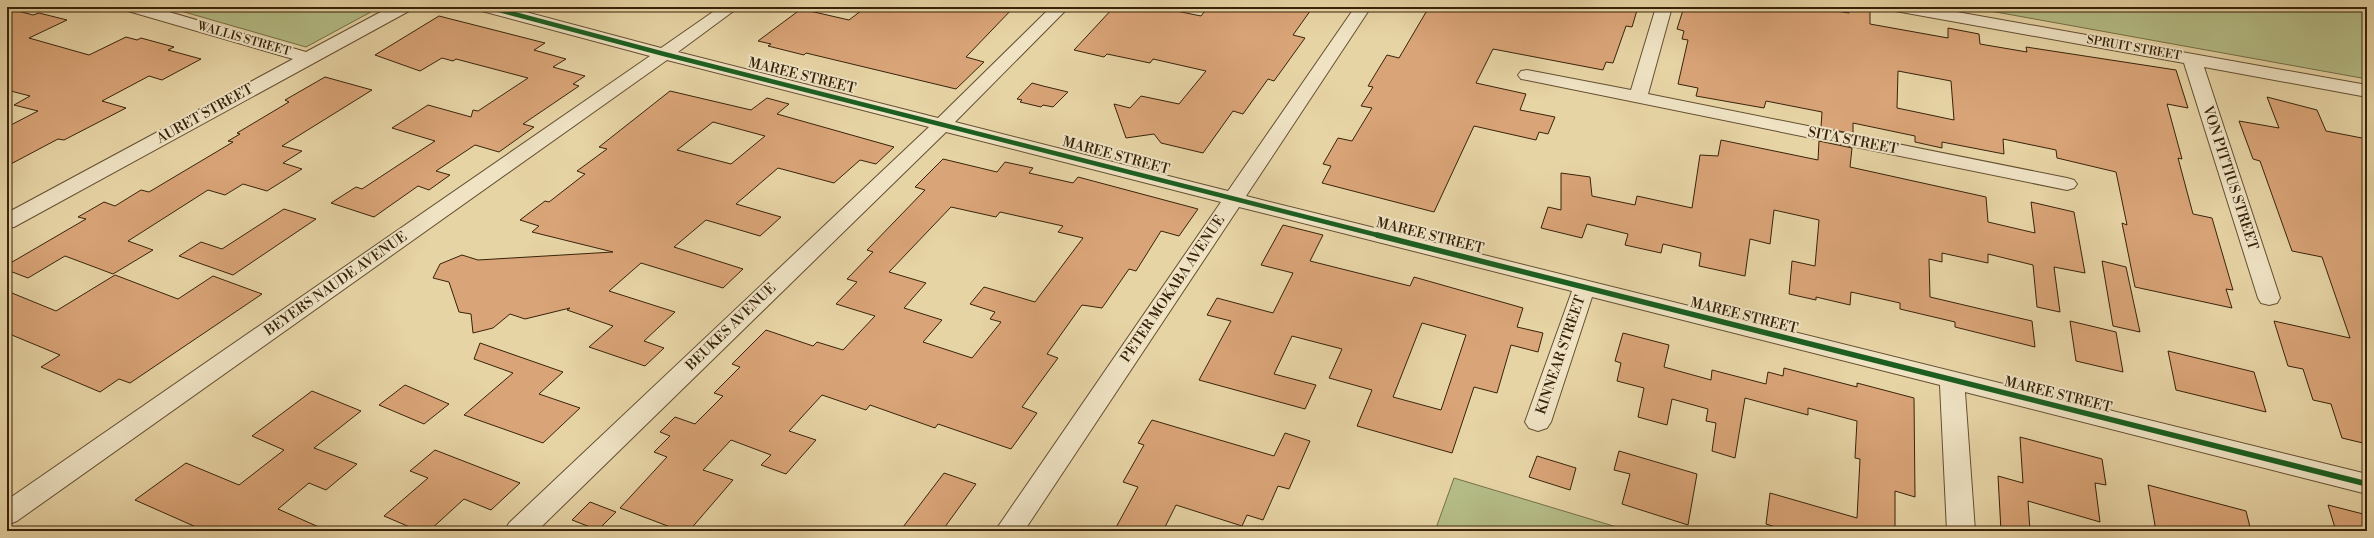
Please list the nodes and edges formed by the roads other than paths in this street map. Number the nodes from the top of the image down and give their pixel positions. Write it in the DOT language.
graph roads {
  1 [pos="134,7"];
  2 [pos="404,7"];
  3 [pos="488,7"];
  4 [pos="731,7"];
  5 [pos="1061,7"];
  6 [pos="1363,7"];
  7 [pos="1664,7"];
  8 [pos="1901,7"];
  9 [pos="664,54"];
  10 [pos="307,58"];
  11 [pos="2192,59"];
  12 [pos="1526,75"];
  13 [pos="2367,90"];
  14 [pos="1638,97"];
  15 [pos="943,124"];
  16 [pos="2067,184"];
  17 [pos="1234,199"];
  18 [pos="7,222"];
  19 [pos="1584,288"];
  20 [pos="2269,298"];
  21 [pos="1952,381"];
  22 [pos="1538,422"];
  23 [pos="2367,484"];
  24 [pos="7,514"];
  25 [pos="519,531"];
  26 [pos="1009,531"];
  27 [pos="1961,531"];
  1 -- 10 [label="street, WALLIS STREET"];
  2 -- 10 [label="street, AURET STREET"];
  3 -- 9 [label="street, MAREE STREET"];
  4 -- 9 [label="street, BEYERS NAUDE AVENUE"];
  5 -- 15 [label="street, BEUKES AVENUE"];
  6 -- 17 [label="street, PETER MOKABA AVENUE"];
  7 -- 14 [label="street"];
  8 -- 11 [label="street, SPRUIT STREET"];
  9 -- 15 [label="street, MAREE STREET"];
  9 -- 24 [label="street, BEYERS NAUDE AVENUE"];
  10 -- 18 [label="street, AURET STREET"];
  11 -- 13 [label="street, SPRUIT STREET"];
  11 -- 20 [label="street, VON PITTIUS STREET"];
  12 -- 14 [label="street, SITA STREET"];
  14 -- 16 [label="street, SITA STREET"];
  15 -- 17 [label="street, MAREE STREET"];
  15 -- 25 [label="street, BEUKES AVENUE"];
  17 -- 19 [label="street, MAREE STREET"];
  17 -- 26 [label="street, PETER MOKABA AVENUE"];
  19 -- 21 [label="street, MAREE STREET"];
  19 -- 22 [label="street, KINNEAR STREET"];
  21 -- 23 [label="street, MAREE STREET"];
  21 -- 27 [label="street"];
}
